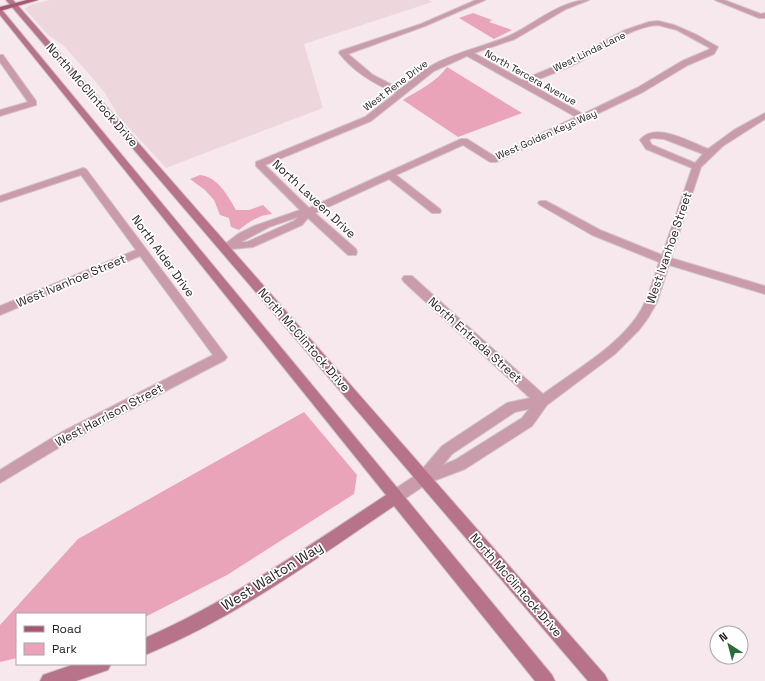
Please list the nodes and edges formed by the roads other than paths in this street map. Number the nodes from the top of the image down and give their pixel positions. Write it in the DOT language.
graph roads {
  1 [pos="35,0"];
  2 [pos="482,0"];
  3 [pos="586,0"];
  4 [pos="718,0"];
  5 [pos="12,3"];
  6 [pos="0,10"];
  7 [pos="763,16"];
  8 [pos="657,23"];
  9 [pos="468,53"];
  10 [pos="0,57"];
  11 [pos="522,83"];
  12 [pos="402,93"];
  13 [pos="0,113"];
  14 [pos="765,116"];
  15 [pos="584,118"];
  16 [pos="707,152"];
  17 [pos="259,164"];
  18 [pos="697,166"];
  19 [pos="390,175"];
  20 [pos="0,199"];
  21 [pos="543,203"];
  22 [pos="308,212"];
  23 [pos="436,212"];
  24 [pos="228,248"];
  25 [pos="143,251"];
  26 [pos="352,252"];
  27 [pos="665,261"];
  28 [pos="408,279"];
  29 [pos="765,290"];
  30 [pos="0,311"];
  31 [pos="221,357"];
  32 [pos="542,401"];
  33 [pos="0,477"];
  34 [pos="423,478"];
  35 [pos="395,497"];
  36 [pos="146,646"];
  37 [pos="99,665"];
  38 [pos="56,680"];
  39 [pos="546,681"];
  40 [pos="598,681"];
  1 -- 5 [label="main road"];
  2 -- 12 [label="street"];
  3 -- 9 [label="street, West Rene Drive"];
  4 -- 7 [label="street"];
  5 -- 6 [label="main road"];
  5 -- 24 [label="main road, North McClintock Drive"];
  6 -- 35 [label="main road, North McClintock Drive"];
  8 -- 11 [label="street, West Linda Lane"];
  8 -- 15 [label="street, West Golden Keys Way"];
  9 -- 11 [label="street, North Tercera Avenue"];
  9 -- 12 [label="street, West Rene Drive"];
  10 -- 13 [label="street"];
  11 -- 15 [label="street, North Tercera Avenue"];
  12 -- 17 [label="street, West Rene Drive"];
  14 -- 16 [label="street, West Ivanhoe Street"];
  15 -- 19 [label="street, West Golden Keys Way"];
  16 -- 18 [label="street, West Ivanhoe Street"];
  16 -- 18 [label="street"];
  17 -- 22 [label="street, North Laveen Drive"];
  18 -- 27 [label="street, West Ivanhoe Street"];
  19 -- 22 [label="street, West Golden Keys Way"];
  19 -- 23 [label="street"];
  20 -- 25 [label="street, North Alder Drive"];
  21 -- 27 [label="street"];
  22 -- 24 [label="street, West Golden Keys Way"];
  22 -- 26 [label="street, North Laveen Drive"];
  24 -- 34 [label="main road, North McClintock Drive"];
  25 -- 30 [label="street, West Ivanhoe Street"];
  25 -- 31 [label="street, North Alder Drive"];
  27 -- 29 [label="street"];
  27 -- 32 [label="street, West Ivanhoe Street"];
  28 -- 32 [label="street, North Entrada Street"];
  31 -- 33 [label="street, West Harrison Street"];
  32 -- 34 [label="street, West Ivanhoe Street"];
  32 -- 34 [label="street, West Ivanhoe Street"];
  34 -- 35 [label="street, West Ivanhoe Street"];
  34 -- 40 [label="main road, North McClintock Drive"];
  35 -- 36 [label="main road, West Walton Way"];
  35 -- 39 [label="main road, North McClintock Drive"];
  37 -- 38 [label="main road"];
}
